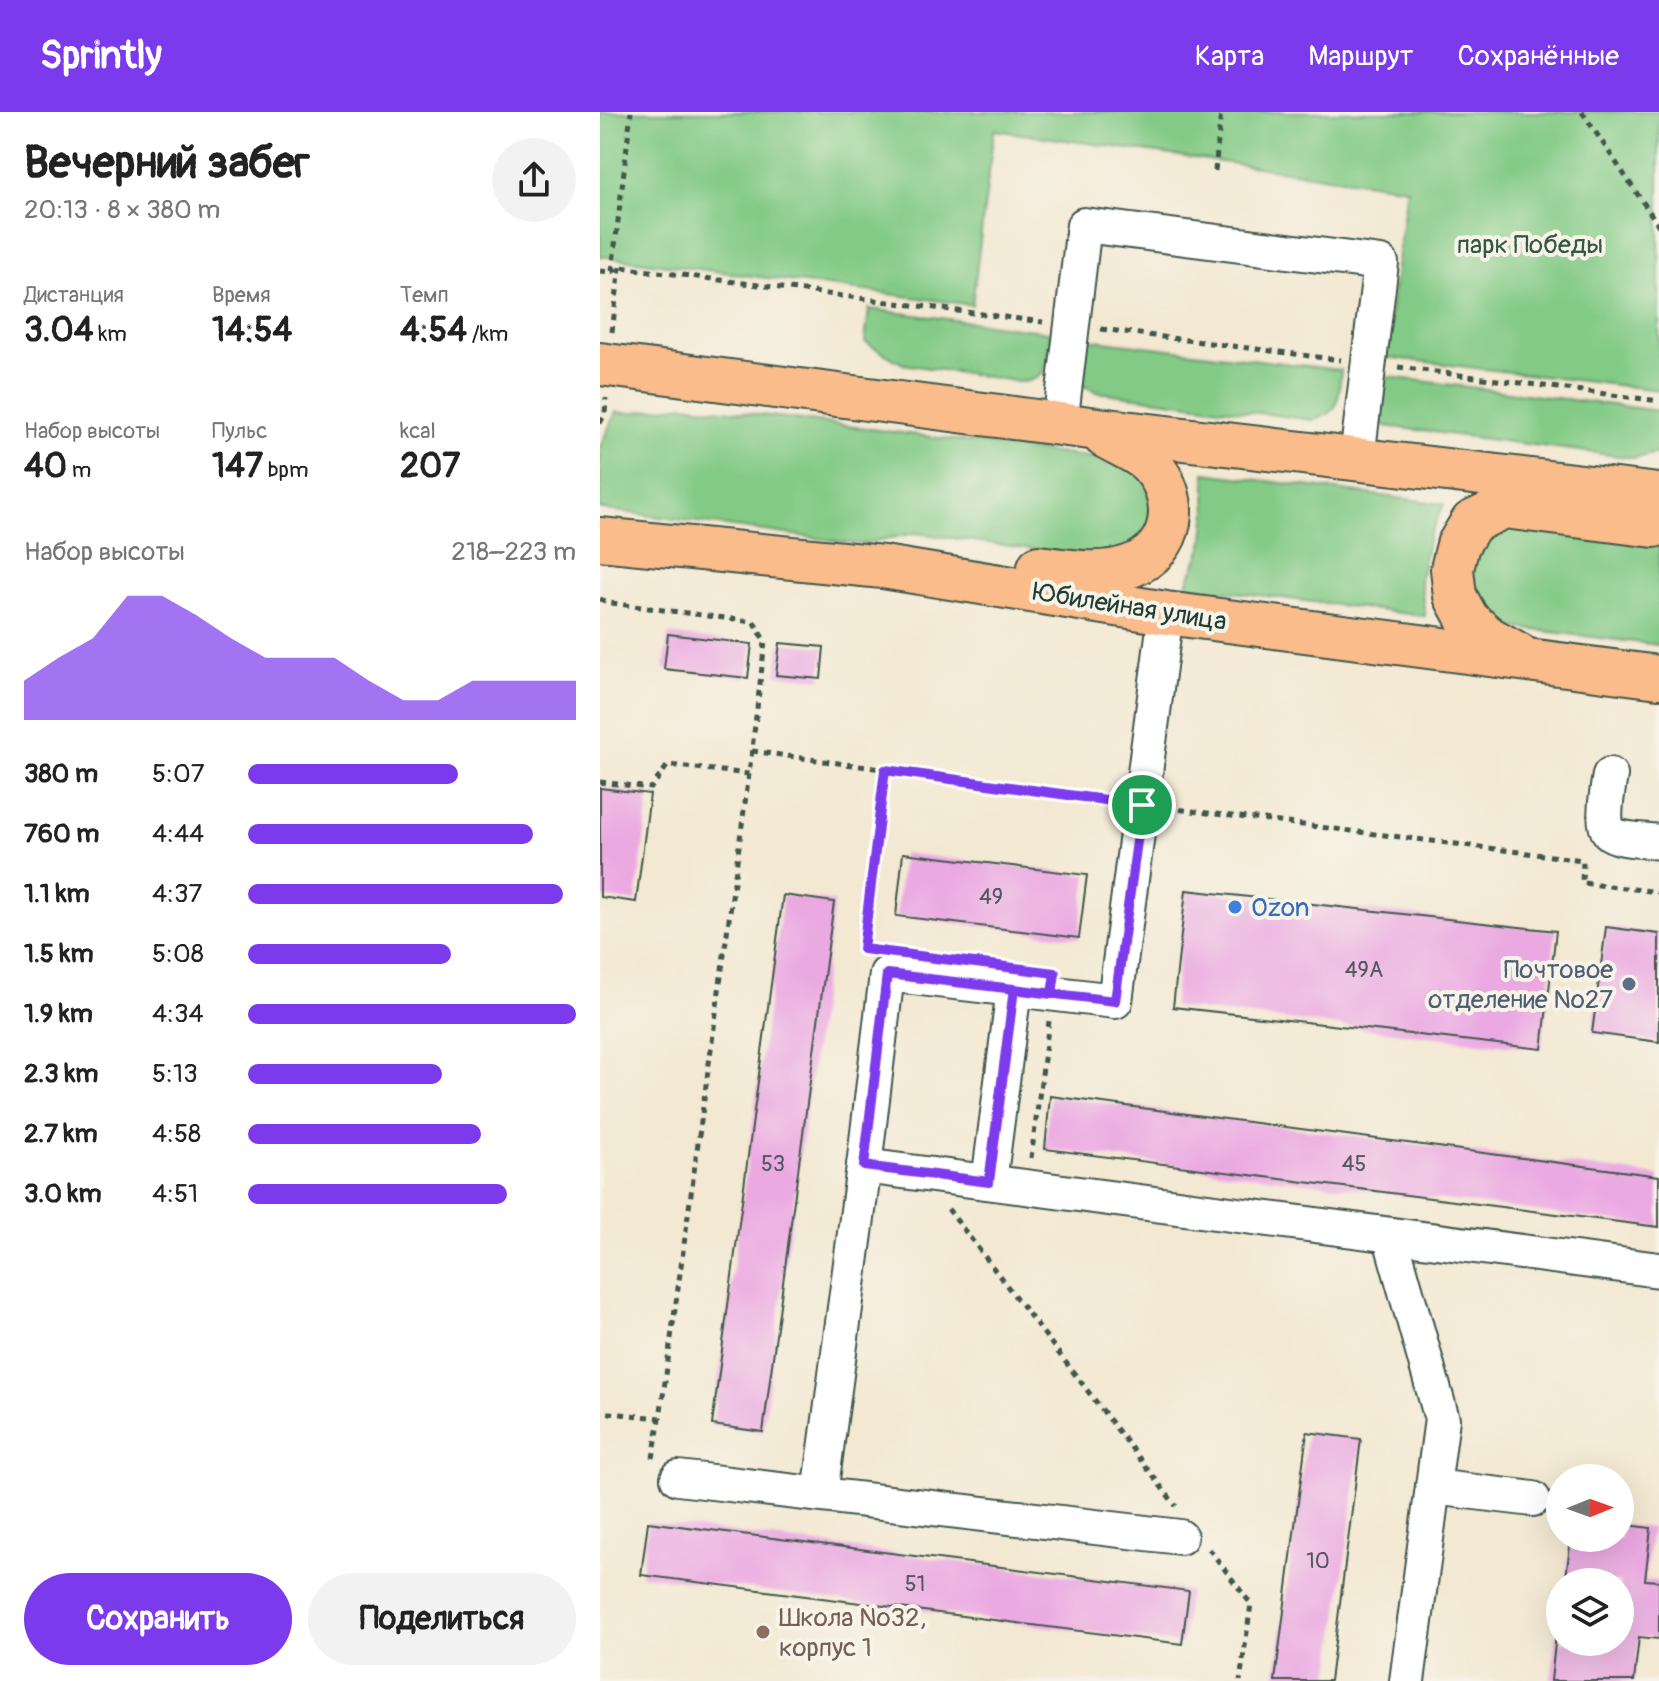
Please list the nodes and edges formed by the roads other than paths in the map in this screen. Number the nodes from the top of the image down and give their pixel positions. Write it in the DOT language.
graph roads {
  1 [pos="600,364"];
  2 [pos="1075,426"];
  3 [pos="1357,458"];
  4 [pos="1659,495"];
  5 [pos="1659,524"];
  6 [pos="600,539"];
  7 [pos="883,567"];
  8 [pos="1166,613"];
  9 [pos="1527,659"];
  10 [pos="1659,677"];
  11 [pos="1610,775"];
  12 [pos="1659,842"];
  13 [pos="1014,989"];
  14 [pos="864,1166"];
  15 [pos="989,1182"];
  16 [pos="1390,1235"];
  17 [pos="1659,1270"];
  18 [pos="672,1469"];
  19 [pos="1433,1487"];
  20 [pos="820,1494"];
  21 [pos="1533,1499"];
  22 [pos="1189,1533"];
  23 [pos="1407,1681"];
  1 -- 2 [label="main road"];
  2 -- 3 [label="main road"];
  2 -- 3 [label="lane"];
  2 -- 7 [label="main road"];
  3 -- 4 [label="main road"];
  5 -- 9 [label="main road"];
  6 -- 7 [label="main road, Юбилейная улица"];
  7 -- 8 [label="main road, Юбилейная улица"];
  8 -- 9 [label="main road, Юбилейная улица"];
  8 -- 13 [label="lane"];
  9 -- 10 [label="main road, Юбилейная улица"];
  11 -- 12 [label="lane"];
  13 -- 14 [label="lane"];
  13 -- 15 [label="lane"];
  14 -- 15 [label="lane"];
  14 -- 20 [label="lane"];
  15 -- 16 [label="lane"];
  16 -- 17 [label="lane"];
  16 -- 19 [label="lane"];
  18 -- 20 [label="lane"];
  19 -- 21 [label="lane"];
  19 -- 23 [label="lane"];
  20 -- 22 [label="lane"];
}
